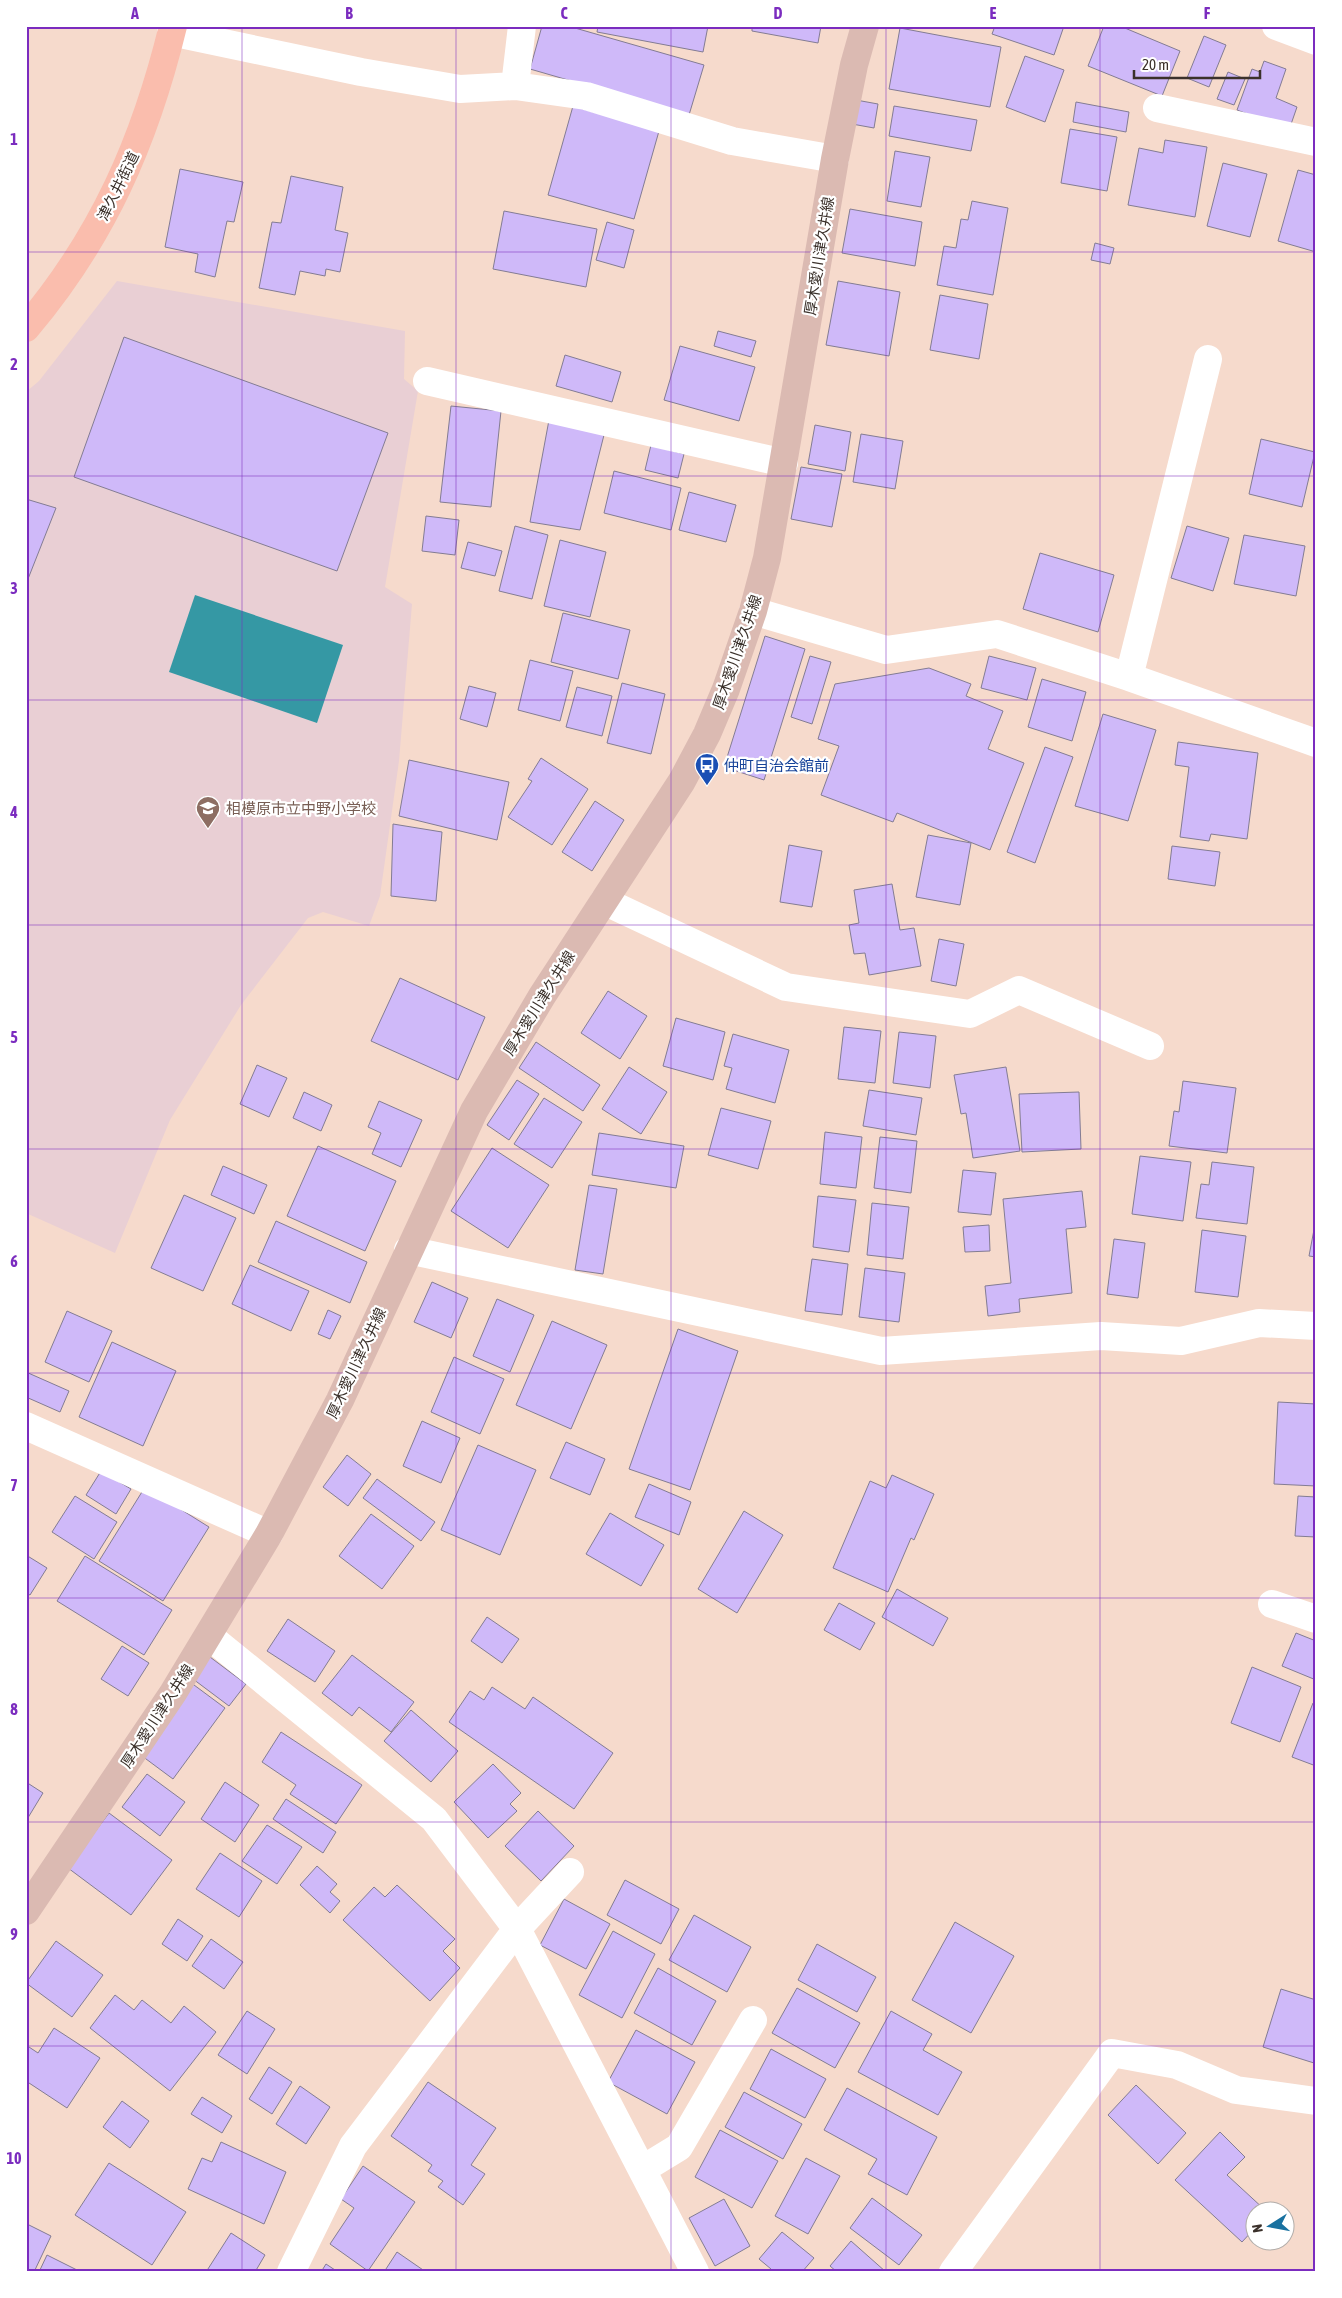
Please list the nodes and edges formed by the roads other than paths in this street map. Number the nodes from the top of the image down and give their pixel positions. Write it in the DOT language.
graph roads {
  1 [pos="522,26"];
  2 [pos="865,26"];
  3 [pos="1276,26"];
  4 [pos="172,29"];
  5 [pos="1316,40"];
  6 [pos="515,86"];
  7 [pos="1156,108"];
  8 [pos="1316,142"];
  9 [pos="835,159"];
  10 [pos="26,328"];
  11 [pos="1208,359"];
  12 [pos="427,381"];
  13 [pos="784,463"];
  14 [pos="753,611"];
  15 [pos="1129,677"];
  16 [pos="1316,743"];
  17 [pos="604,901"];
  18 [pos="1150,1046"];
  19 [pos="408,1250"];
  20 [pos="1316,1326"];
  21 [pos="26,1426"];
  22 [pos="269,1534"];
  23 [pos="1272,1604"];
  24 [pos="1316,1619"];
  25 [pos="209,1636"];
  26 [pos="570,1872"];
  27 [pos="26,1911"];
  28 [pos="517,1930"];
  29 [pos="753,2020"];
  30 [pos="1316,2101"];
  31 [pos="643,2169"];
  32 [pos="291,2272"];
  33 [pos="695,2272"];
  34 [pos="953,2272"];
  1 -- 6 [label="street"];
  2 -- 9 [label="main road, 厚木愛川津久井線"];
  3 -- 5 [label="street"];
  4 -- 6 [label="street"];
  4 -- 10 [label="highway, 津久井街道"];
  6 -- 9 [label="street"];
  7 -- 8 [label="street"];
  9 -- 13 [label="main road, 厚木愛川津久井線"];
  11 -- 15 [label="street"];
  12 -- 13 [label="street"];
  13 -- 14 [label="main road, 厚木愛川津久井線"];
  14 -- 15 [label="street"];
  14 -- 17 [label="main road, 厚木愛川津久井線"];
  15 -- 16 [label="street"];
  17 -- 18 [label="street"];
  17 -- 19 [label="main road, 厚木愛川津久井線"];
  19 -- 20 [label="street"];
  19 -- 22 [label="main road, 厚木愛川津久井線"];
  21 -- 22 [label="street"];
  22 -- 25 [label="main road, 厚木愛川津久井線"];
  23 -- 24 [label="street"];
  25 -- 27 [label="main road, 厚木愛川津久井線"];
  25 -- 28 [label="street"];
  26 -- 28 [label="street"];
  28 -- 31 [label="street"];
  28 -- 32 [label="street"];
  29 -- 31 [label="street"];
  30 -- 34 [label="street"];
  31 -- 33 [label="street"];
}
